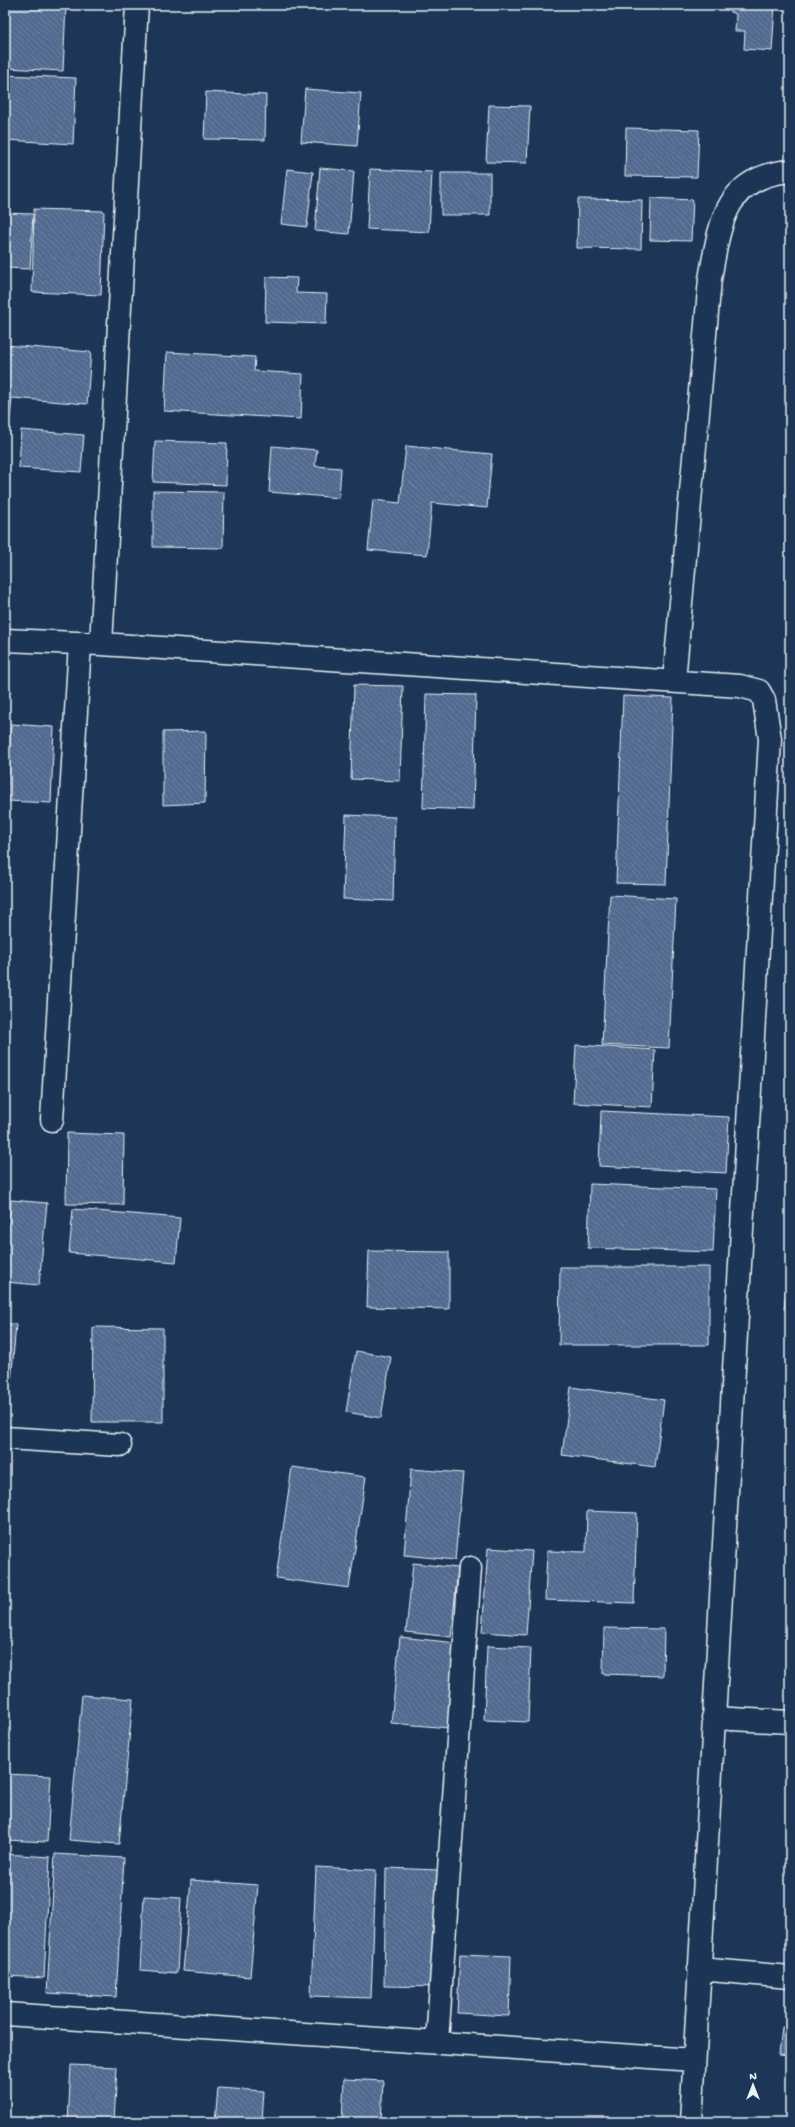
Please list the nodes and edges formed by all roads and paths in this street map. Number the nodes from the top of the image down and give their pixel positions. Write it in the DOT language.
graph roads {
  1 [pos="137,5"];
  2 [pos="790,170"];
  3 [pos="5,640"];
  4 [pos="91,643"];
  5 [pos="674,681"];
  6 [pos="52,1120"];
  7 [pos="5,1438"];
  8 [pos="120,1445"];
  9 [pos="470,1568"];
  10 [pos="713,1718"];
  11 [pos="790,1722"];
  12 [pos="699,1969"];
  13 [pos="790,1977"];
  14 [pos="5,2014"];
  15 [pos="437,2042"];
  16 [pos="694,2060"];
  17 [pos="691,2122"];
  1 -- 4 [label="street"];
  2 -- 5 [label="street"];
  3 -- 4 [label="street"];
  4 -- 5 [label="street"];
  4 -- 6 [label="street"];
  5 -- 10 [label="street"];
  7 -- 8 [label="street"];
  9 -- 15 [label="street"];
  10 -- 11 [label="street"];
  10 -- 12 [label="street"];
  12 -- 13 [label="street"];
  12 -- 16 [label="street"];
  14 -- 15 [label="street"];
  15 -- 16 [label="street"];
  16 -- 17 [label="street"];
}
